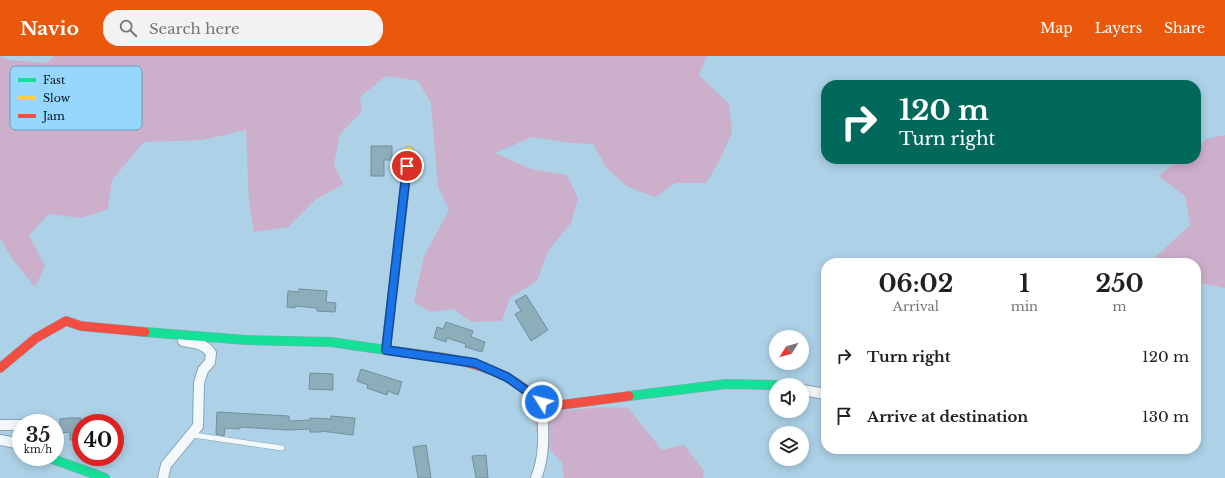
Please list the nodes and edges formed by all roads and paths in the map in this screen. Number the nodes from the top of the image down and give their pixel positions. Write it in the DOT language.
graph roads {
  1 [pos="409,151"];
  2 [pos="162,334"];
  3 [pos="386,350"];
  4 [pos="0,368"];
  5 [pos="769,385"];
  6 [pos="809,391"];
  7 [pos="821,393"];
  8 [pos="542,402"];
  9 [pos="0,425"];
  10 [pos="12,425"];
  11 [pos="198,426"];
  12 [pos="0,440"];
  13 [pos="12,442"];
  14 [pos="282,448"];
  15 [pos="64,463"];
  16 [pos="104,478"];
  17 [pos="163,478"];
  18 [pos="536,478"];
  1 -- 3 [label="street"];
  2 -- 3 [label="street"];
  2 -- 4 [label="street"];
  2 -- 11 [label="street"];
  3 -- 8 [label="street"];
  5 -- 8 [label="street"];
  6 -- 7 [label="street"];
  8 -- 18 [label="street"];
  9 -- 10 [label="street"];
  11 -- 14 [label="lane"];
  11 -- 17 [label="street"];
  12 -- 13 [label="street"];
  15 -- 16 [label="street"];
}
